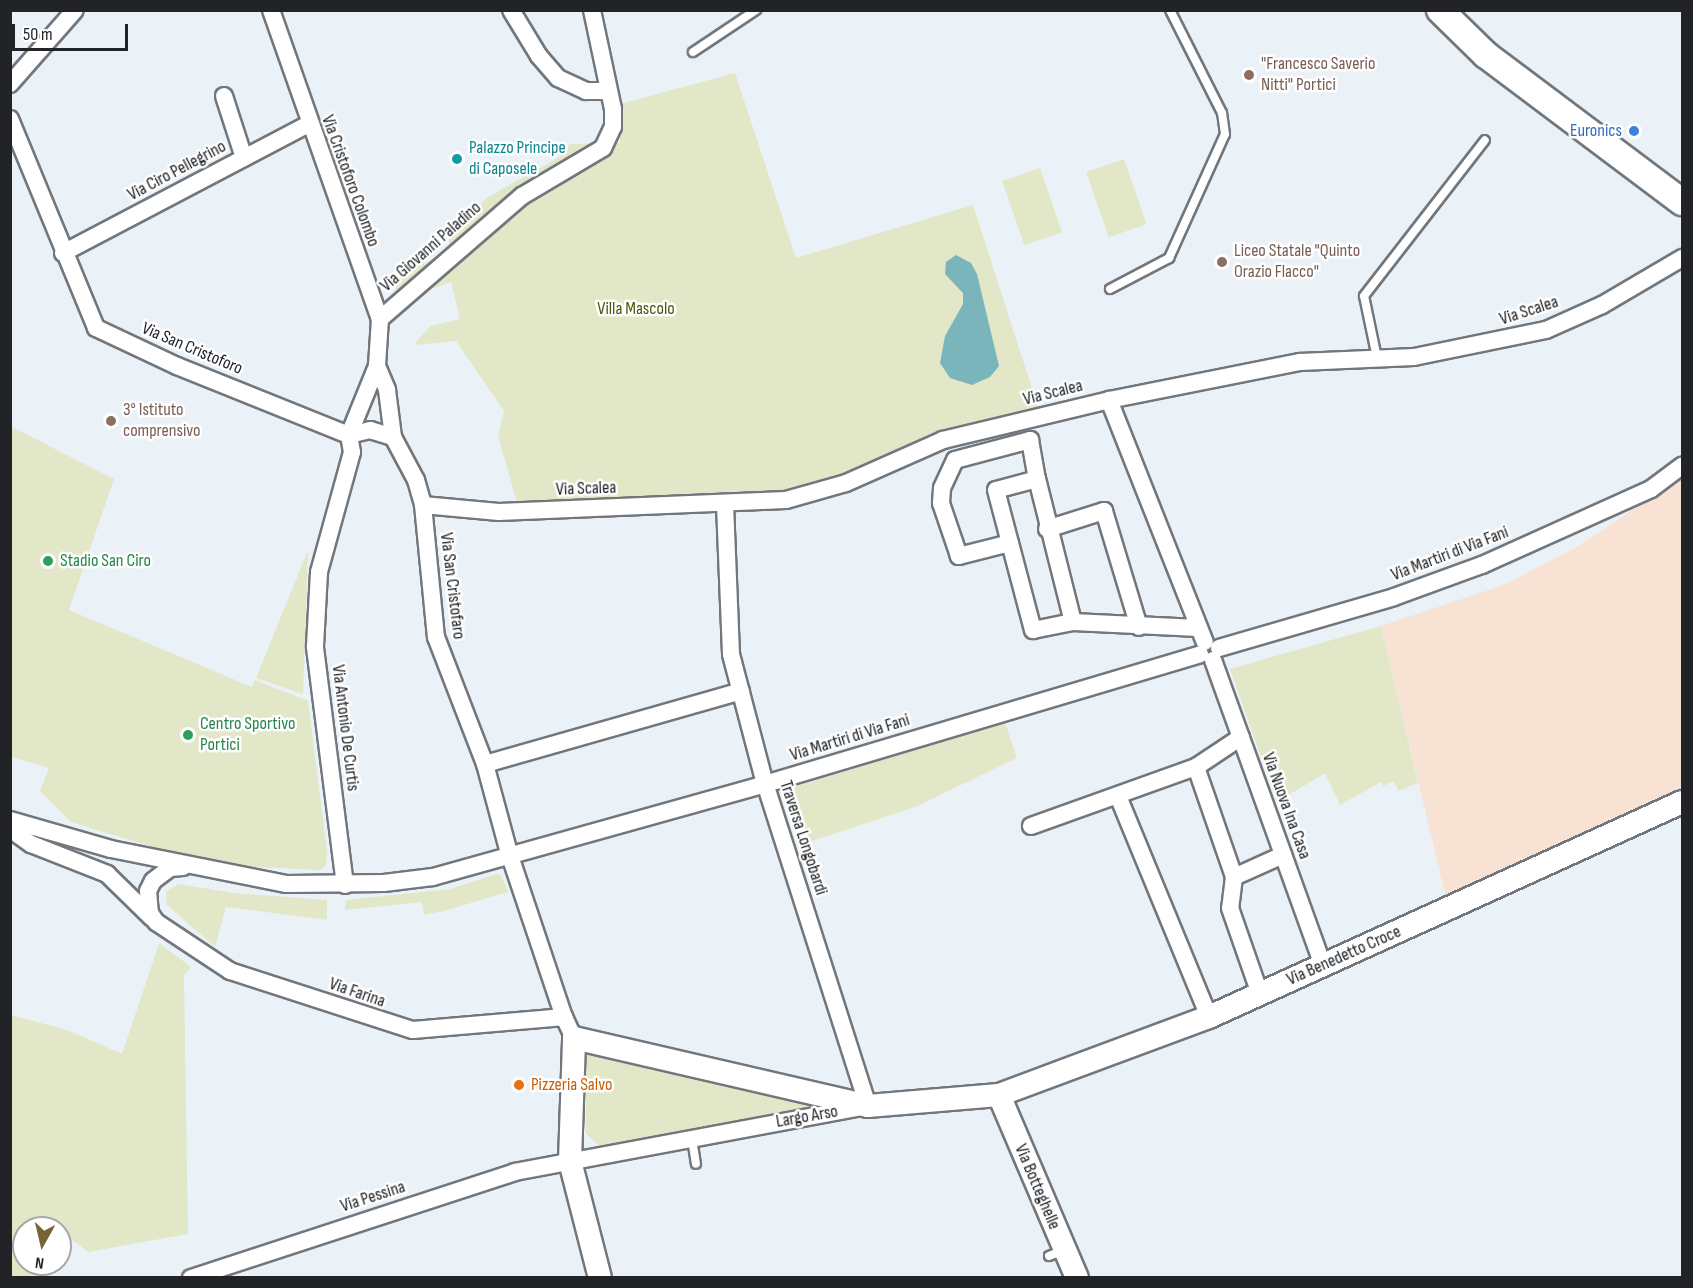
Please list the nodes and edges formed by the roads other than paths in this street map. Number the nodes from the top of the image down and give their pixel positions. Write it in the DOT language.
graph roads {
  1 [pos="75,10"];
  2 [pos="271,10"];
  3 [pos="511,10"];
  4 [pos="592,10"];
  5 [pos="756,10"];
  6 [pos="1170,10"];
  7 [pos="1440,10"];
  8 [pos="693,52"];
  9 [pos="13,75"];
  10 [pos="608,91"];
  11 [pos="224,96"];
  12 [pos="10,119"];
  13 [pos="309,124"];
  14 [pos="1485,140"];
  15 [pos="244,158"];
  16 [pos="1683,202"];
  17 [pos="63,253"];
  18 [pos="1683,258"];
  19 [pos="1110,289"];
  20 [pos="380,319"];
  21 [pos="1377,358"];
  22 [pos="377,366"];
  23 [pos="1108,400"];
  24 [pos="349,435"];
  25 [pos="393,436"];
  26 [pos="1683,466"];
  27 [pos="1037,478"];
  28 [pos="724,504"];
  29 [pos="423,505"];
  30 [pos="1047,529"];
  31 [pos="1010,543"];
  32 [pos="1073,622"];
  33 [pos="1139,627"];
  34 [pos="1207,646"];
  35 [pos="741,691"];
  36 [pos="1241,737"];
  37 [pos="485,764"];
  38 [pos="1196,767"];
  39 [pos="765,784"];
  40 [pos="1118,796"];
  41 [pos="1683,802"];
  42 [pos="10,820"];
  43 [pos="1032,826"];
  44 [pos="10,829"];
  45 [pos="509,854"];
  46 [pos="1283,855"];
  47 [pos="187,866"];
  48 [pos="1234,877"];
  49 [pos="345,885"];
  50 [pos="156,922"];
  51 [pos="1323,966"];
  52 [pos="1260,994"];
  53 [pos="564,1017"];
  54 [pos="1209,1017"];
  55 [pos="574,1038"];
  56 [pos="999,1095"];
  57 [pos="868,1106"];
  58 [pos="692,1139"];
  59 [pos="570,1161"];
  60 [pos="696,1164"];
  61 [pos="191,1278"];
  62 [pos="600,1278"];
  63 [pos="1077,1278"];
  1 -- 9 [label="street"];
  2 -- 13 [label="street, Via Cristoforo Colombo"];
  3 -- 10 [label="street"];
  4 -- 10 [label="street, Via Giovanni Paladino"];
  5 -- 8 [label="lane"];
  6 -- 19 [label="lane"];
  7 -- 16 [label="main road"];
  10 -- 20 [label="street, Via Giovanni Paladino"];
  11 -- 15 [label="street"];
  12 -- 17 [label="street, Via San Cristoforo"];
  13 -- 15 [label="street, Via Ciro Pellegrino"];
  13 -- 20 [label="street, Via Cristoforo Colombo"];
  14 -- 21 [label="lane"];
  15 -- 17 [label="street, Via Ciro Pellegrino"];
  17 -- 24 [label="street, Via San Cristoforo"];
  18 -- 21 [label="street, Via Scalea"];
  20 -- 22 [label="street, Via Cristoforo Colombo"];
  21 -- 23 [label="street, Via Scalea"];
  22 -- 24 [label="street"];
  22 -- 25 [label="street"];
  23 -- 28 [label="street, Via Scalea"];
  23 -- 34 [label="street, Via Nuova Ina Casa"];
  24 -- 25 [label="street"];
  24 -- 49 [label="street, Via Antonio De Curtis"];
  25 -- 29 [label="street, Via San Cristofaro"];
  26 -- 34 [label="street, Via Martiri di Via Fani"];
  27 -- 30 [label="street"];
  27 -- 31 [label="street"];
  27 -- 31 [label="street"];
  28 -- 29 [label="street, Via Scalea"];
  28 -- 35 [label="street, Traversa Longobardi"];
  29 -- 37 [label="street, Via San Cristofaro"];
  30 -- 32 [label="street"];
  30 -- 33 [label="street"];
  31 -- 32 [label="street"];
  32 -- 33 [label="street"];
  33 -- 34 [label="street"];
  34 -- 36 [label="street, Via Nuova Ina Casa"];
  34 -- 39 [label="street, Via Martiri di Via Fani"];
  35 -- 37 [label="street"];
  35 -- 39 [label="street, Traversa Longobardi"];
  36 -- 38 [label="street"];
  36 -- 46 [label="street, Via Nuova Ina Casa"];
  37 -- 45 [label="street, Via San Cristofaro"];
  38 -- 40 [label="street"];
  38 -- 48 [label="street"];
  39 -- 45 [label="street, Via Martiri di Via Fani"];
  39 -- 57 [label="street, Traversa Longobardi"];
  40 -- 43 [label="street"];
  40 -- 54 [label="street"];
  41 -- 51 [label="main road, Via Benedetto Croce"];
  42 -- 47 [label="street"];
  44 -- 50 [label="street, Via Farina"];
  45 -- 49 [label="street"];
  45 -- 53 [label="street, Via San Cristofaro"];
  46 -- 48 [label="street"];
  46 -- 51 [label="street, Via Nuova Ina Casa"];
  47 -- 49 [label="street"];
  47 -- 50 [label="street"];
  48 -- 52 [label="street"];
  50 -- 53 [label="street, Via Farina"];
  51 -- 52 [label="main road, Via Benedetto Croce"];
  52 -- 54 [label="main road, Via Benedetto Croce"];
  53 -- 55 [label="street"];
  54 -- 56 [label="main road, Via Benedetto Croce"];
  55 -- 57 [label="main road, Largo Arso"];
  55 -- 59 [label="main road"];
  56 -- 57 [label="main road, Via Benedetto Croce"];
  56 -- 63 [label="main road, Via Botteghelle"];
  57 -- 58 [label="street, Largo Arso"];
  58 -- 59 [label="street, Largo Arso"];
  58 -- 60 [label="lane"];
  59 -- 61 [label="street, Via Pessina"];
  59 -- 62 [label="main road"];
}
